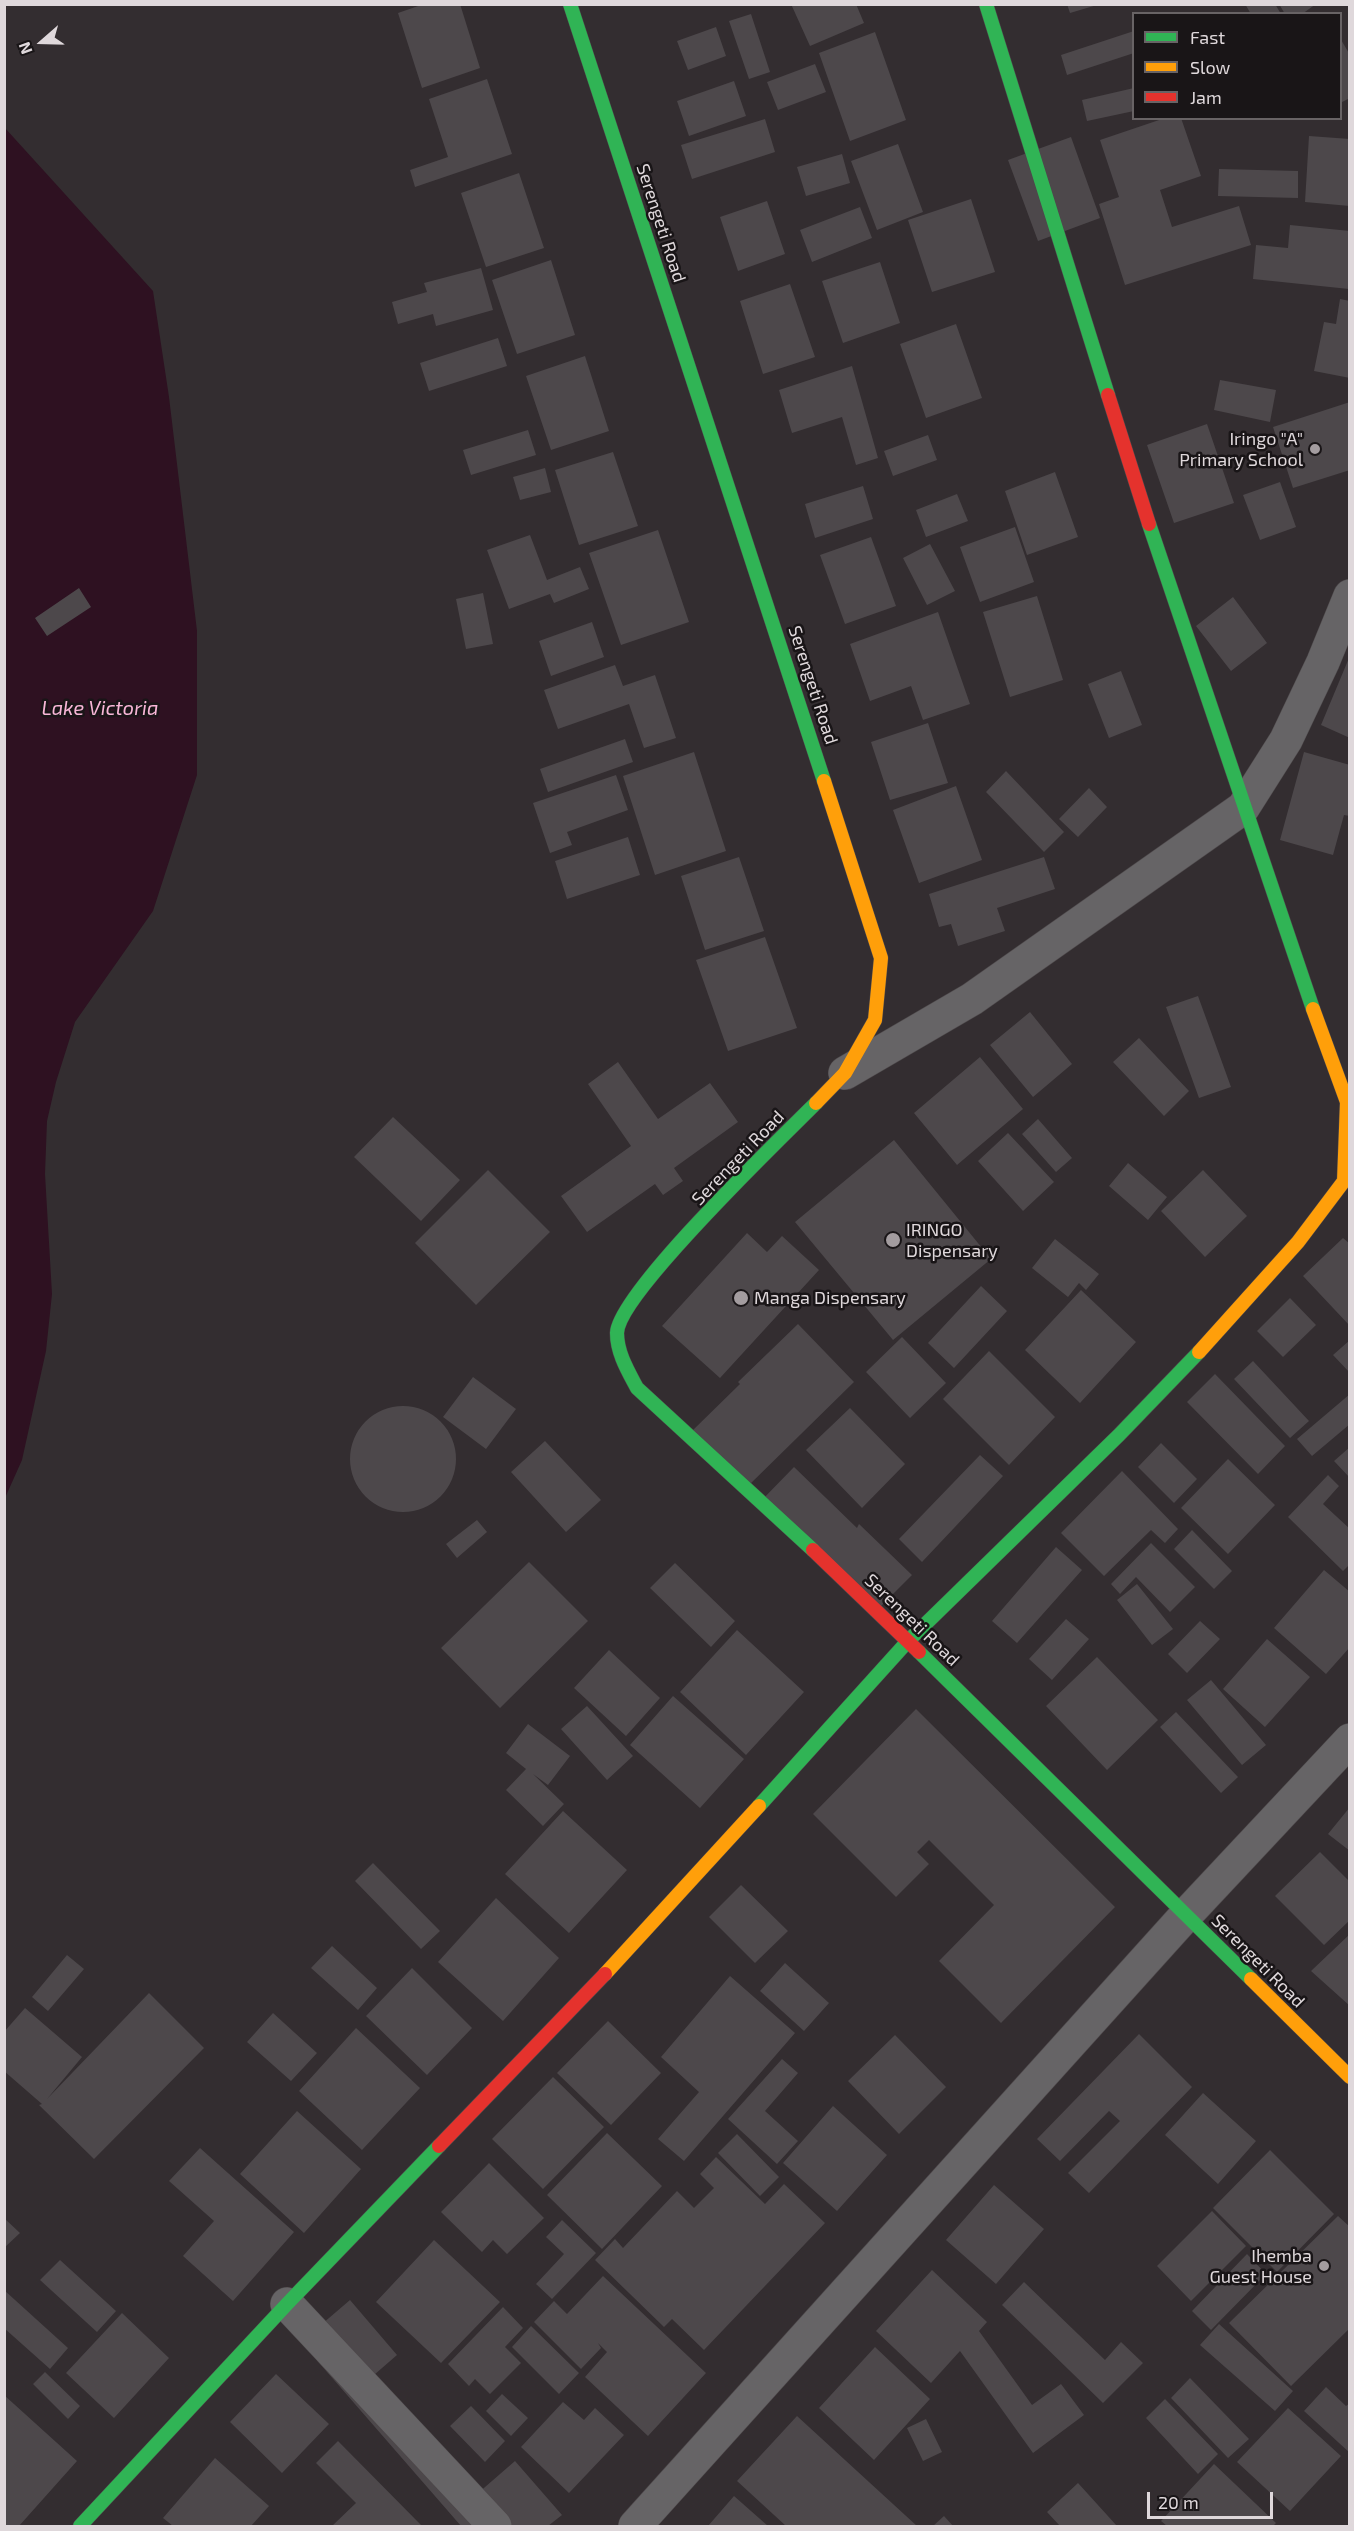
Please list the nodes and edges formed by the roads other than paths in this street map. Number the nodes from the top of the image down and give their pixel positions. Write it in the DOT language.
graph roads {
  1 [pos="570,4"];
  2 [pos="986,4"];
  3 [pos="1350,596"];
  4 [pos="1243,807"];
  5 [pos="845,1073"];
  6 [pos="1347,1179"];
  7 [pos="908,1641"];
  8 [pos="1350,1740"];
  9 [pos="1186,1915"];
  10 [pos="1350,2077"];
  11 [pos="286,2304"];
  12 [pos="80,2526"];
  13 [pos="495,2526"];
  14 [pos="635,2526"];
  1 -- 5 [label="street, Serengeti Road"];
  2 -- 4 [label="street"];
  3 -- 4 [label="street"];
  4 -- 5 [label="street"];
  4 -- 6 [label="street"];
  5 -- 7 [label="street, Serengeti Road"];
  6 -- 7 [label="street"];
  7 -- 9 [label="street, Serengeti Road"];
  7 -- 11 [label="street"];
  8 -- 9 [label="street"];
  9 -- 10 [label="street, Serengeti Road"];
  9 -- 14 [label="street"];
  11 -- 12 [label="street"];
  11 -- 13 [label="street"];
}
